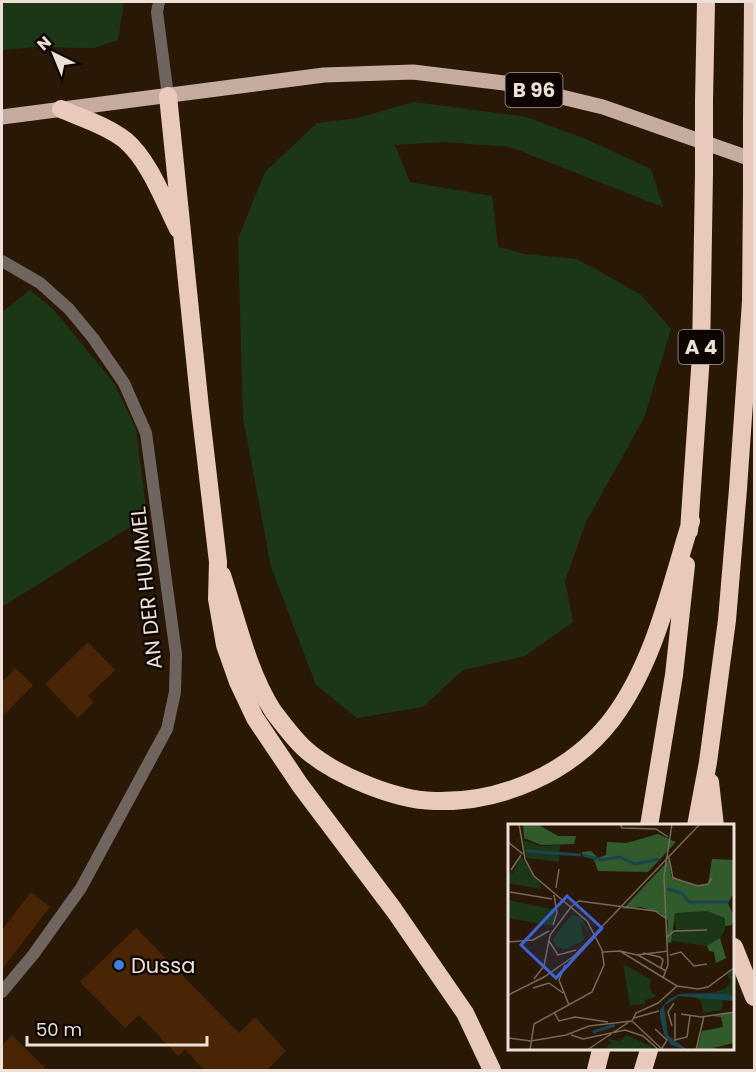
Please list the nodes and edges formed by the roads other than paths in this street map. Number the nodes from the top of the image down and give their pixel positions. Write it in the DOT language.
graph roads {
  1 [pos="159,2"];
  2 [pos="706,2"];
  3 [pos="753,2"];
  4 [pos="168,96"];
  5 [pos="61,110"];
  6 [pos="2,117"];
  7 [pos="754,160"];
  8 [pos="182,237"];
  9 [pos="2,261"];
  10 [pos="690,521"];
  11 [pos="218,562"];
  12 [pos="708,762"];
  13 [pos="649,824"];
  14 [pos="696,824"];
  15 [pos="715,824"];
  16 [pos="735,950"];
  17 [pos="2,992"];
  18 [pos="754,997"];
  19 [pos="601,1051"];
  20 [pos="649,1051"];
  21 [pos="492,1071"];
  22 [pos="596,1071"];
  23 [pos="643,1071"];
  1 -- 4 [label="street"];
  2 -- 10 [label="highway, A 4, bridge"];
  3 -- 12 [label="highway, A 4, bridge"];
  4 -- 5 [label="main road, B 96"];
  4 -- 7 [label="main road, B 96"];
  4 -- 8 [label="highway"];
  5 -- 6 [label="main road, B 96"];
  5 -- 8 [label="highway"];
  8 -- 11 [label="highway"];
  9 -- 17 [label="street, AN DER HUMMEL"];
  10 -- 11 [label="highway"];
  10 -- 13 [label="highway, A 4"];
  11 -- 21 [label="highway"];
  12 -- 14 [label="highway, A 4"];
  12 -- 15 [label="highway"];
  16 -- 18 [label="highway"];
  19 -- 22 [label="highway"];
  20 -- 23 [label="highway"];
}
